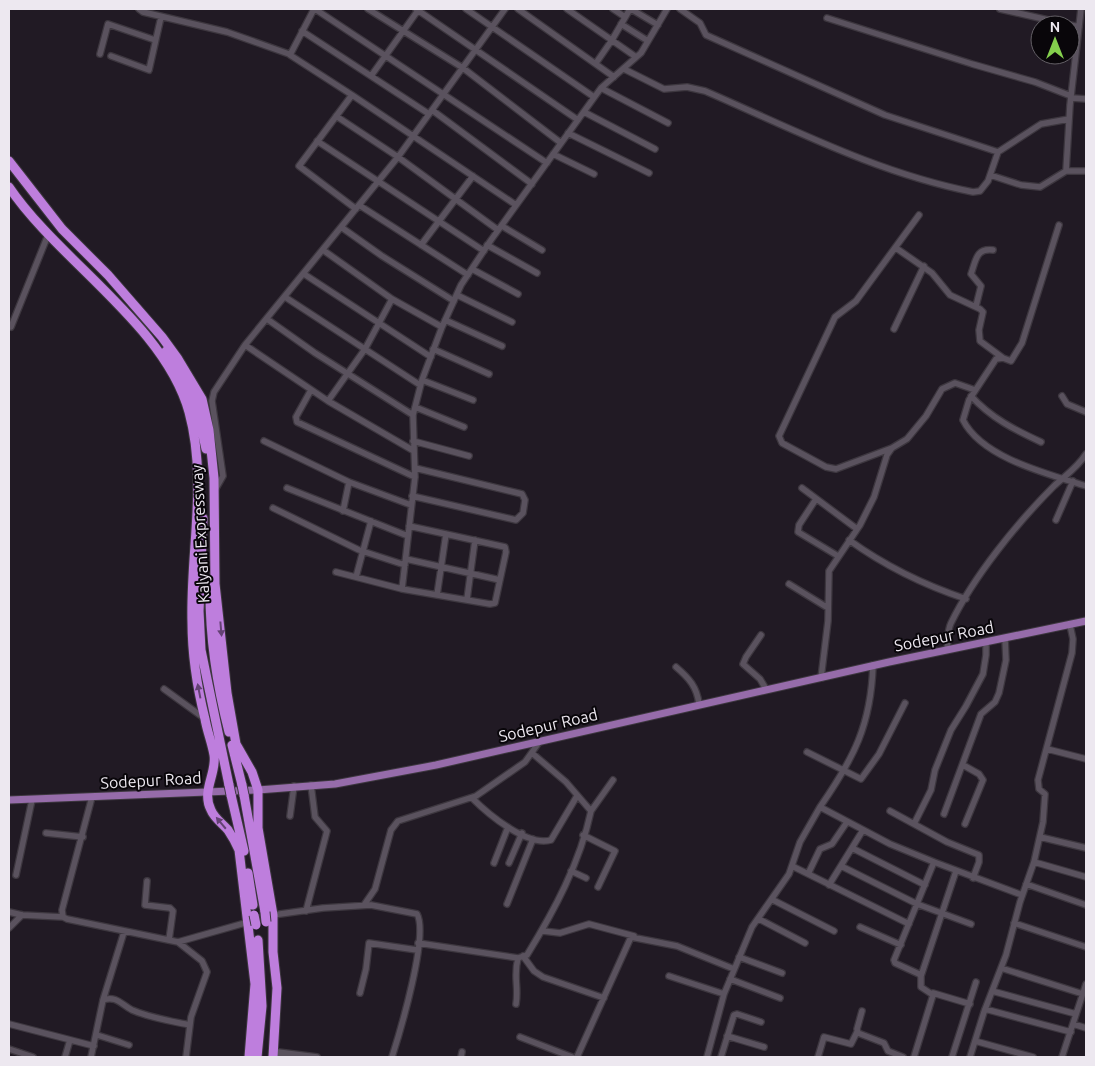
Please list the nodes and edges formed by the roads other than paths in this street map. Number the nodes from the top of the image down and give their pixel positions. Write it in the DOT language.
graph roads {
  1 [pos="139,9"];
  2 [pos="314,9"];
  3 [pos="368,9"];
  4 [pos="418,9"];
  5 [pos="466,9"];
  6 [pos="505,9"];
  7 [pos="518,9"];
  8 [pos="567,9"];
  9 [pos="614,9"];
  10 [pos="630,9"];
  11 [pos="667,9"];
  12 [pos="680,9"];
  13 [pos="1000,9"];
  14 [pos="1030,16"];
  15 [pos="161,17"];
  16 [pos="625,17"];
  17 [pos="827,18"];
  18 [pos="621,24"];
  19 [pos="658,25"];
  20 [pos="492,27"];
  21 [pos="302,30"];
  22 [pos="403,32"];
  23 [pos="155,40"];
  24 [pos="612,40"];
  25 [pos="648,41"];
  26 [pos="476,50"];
  27 [pos="100,54"];
  28 [pos="289,54"];
  29 [pos="111,56"];
  30 [pos="387,56"];
  31 [pos="636,57"];
  32 [pos="596,63"];
  33 [pos="1075,65"];
  34 [pos="462,68"];
  35 [pos="624,69"];
  36 [pos="371,76"];
  37 [pos="614,77"];
  38 [pos="601,88"];
  39 [pos="443,95"];
  40 [pos="352,96"];
  41 [pos="594,97"];
  42 [pos="1072,97"];
  43 [pos="1086,99"];
  44 [pos="430,112"];
  45 [pos="584,112"];
  46 [pos="336,116"];
  47 [pos="1069,119"];
  48 [pos="578,120"];
  49 [pos="668,123"];
  50 [pos="568,133"];
  51 [pos="413,136"];
  52 [pos="317,141"];
  53 [pos="562,143"];
  54 [pos="655,149"];
  55 [pos="998,152"];
  56 [pos="553,154"];
  57 [pos="398,157"];
  58 [pos="9,161"];
  59 [pos="547,163"];
  60 [pos="9,167"];
  61 [pos="1066,171"];
  62 [pos="1086,171"];
  63 [pos="649,173"];
  64 [pos="594,174"];
  65 [pos="990,175"];
  66 [pos="473,176"];
  67 [pos="9,177"];
  68 [pos="378,181"];
  69 [pos="532,184"];
  70 [pos="9,187"];
  71 [pos="454,200"];
  72 [pos="516,205"];
  73 [pos="358,207"];
  74 [pos="919,215"];
  75 [pos="440,221"];
  76 [pos="1059,225"];
  77 [pos="341,227"];
  78 [pos="500,228"];
  79 [pos="48,235"];
  80 [pos="421,245"];
  81 [pos="486,248"];
  82 [pos="896,248"];
  83 [pos="323,250"];
  84 [pos="542,250"];
  85 [pos="994,250"];
  86 [pos="924,266"];
  87 [pos="472,269"];
  88 [pos="537,273"];
  89 [pos="304,274"];
  90 [pos="468,275"];
  91 [pos="518,294"];
  92 [pos="286,297"];
  93 [pos="456,298"];
  94 [pos="392,299"];
  95 [pos="976,306"];
  96 [pos="267,319"];
  97 [pos="512,322"];
  98 [pos="444,323"];
  99 [pos="379,324"];
  100 [pos="11,327"];
  101 [pos="894,328"];
  102 [pos="245,345"];
  103 [pos="502,346"];
  104 [pos="365,349"];
  105 [pos="434,349"];
  106 [pos="431,357"];
  107 [pos="1003,358"];
  108 [pos="348,374"];
  109 [pos="489,374"];
  110 [pos="421,383"];
  111 [pos="311,390"];
  112 [pos="975,390"];
  113 [pos="971,396"];
  114 [pos="1062,396"];
  115 [pos="473,400"];
  116 [pos="328,401"];
  117 [pos="415,407"];
  118 [pos="1086,412"];
  119 [pos="413,415"];
  120 [pos="464,426"];
  121 [pos="264,441"];
  122 [pos="413,441"];
  123 [pos="1041,442"];
  124 [pos="892,448"];
  125 [pos="414,451"];
  126 [pos="1086,454"];
  127 [pos="469,456"];
  128 [pos="415,468"];
  129 [pos="414,477"];
  130 [pos="1065,478"];
  131 [pos="349,482"];
  132 [pos="1073,482"];
  133 [pos="1086,486"];
  134 [pos="287,488"];
  135 [pos="802,488"];
  136 [pos="215,490"];
  137 [pos="412,496"];
  138 [pos="816,499"];
  139 [pos="411,505"];
  140 [pos="273,508"];
  141 [pos="343,510"];
  142 [pos="1056,520"];
  143 [pos="371,521"];
  144 [pos="409,526"];
  145 [pos="857,529"];
  146 [pos="446,534"];
  147 [pos="408,536"];
  148 [pos="475,540"];
  149 [pos="849,540"];
  150 [pos="364,552"];
  151 [pos="838,556"];
  152 [pos="405,562"];
  153 [pos="441,567"];
  154 [pos="336,572"];
  155 [pos="472,574"];
  156 [pos="356,577"];
  157 [pos="500,580"];
  158 [pos="789,584"];
  159 [pos="402,589"];
  160 [pos="437,595"];
  161 [pos="467,599"];
  162 [pos="966,599"];
  163 [pos="828,608"];
  164 [pos="1086,622"];
  165 [pos="1070,625"];
  166 [pos="761,636"];
  167 [pos="1005,638"];
  168 [pos="986,642"];
  169 [pos="947,650"];
  170 [pos="873,665"];
  171 [pos="676,667"];
  172 [pos="821,678"];
  173 [pos="164,689"];
  174 [pos="766,689"];
  175 [pos="905,703"];
  176 [pos="699,704"];
  177 [pos="204,718"];
  178 [pos="541,740"];
  179 [pos="1047,749"];
  180 [pos="532,752"];
  181 [pos="807,752"];
  182 [pos="1086,759"];
  183 [pos="963,765"];
  184 [pos="844,771"];
  185 [pos="613,780"];
  186 [pos="311,785"];
  187 [pos="294,786"];
  188 [pos="208,790"];
  189 [pos="258,790"];
  190 [pos="577,796"];
  191 [pos="92,797"];
  192 [pos="472,798"];
  193 [pos="9,800"];
  194 [pos="32,800"];
  195 [pos="820,807"];
  196 [pos="591,811"];
  197 [pos="890,811"];
  198 [pos="944,814"];
  199 [pos="290,816"];
  200 [pos="847,822"];
  201 [pos="914,824"];
  202 [pos="965,824"];
  203 [pos="508,827"];
  204 [pos="862,830"];
  205 [pos="46,833"];
  206 [pos="522,833"];
  207 [pos="584,835"];
  208 [pos="83,837"];
  209 [pos="1040,837"];
  210 [pos="533,839"];
  211 [pos="852,848"];
  212 [pos="1086,848"];
  213 [pos="934,862"];
  214 [pos="1034,862"];
  215 [pos="510,863"];
  216 [pos="494,864"];
  217 [pos="792,866"];
  218 [pos="841,866"];
  219 [pos="571,871"];
  220 [pos="956,871"];
  221 [pos="808,874"];
  222 [pos="16,875"];
  223 [pos="1086,877"];
  224 [pos="586,878"];
  225 [pos="973,878"];
  226 [pos="147,881"];
  227 [pos="1026,884"];
  228 [pos="829,885"];
  229 [pos="925,885"];
  230 [pos="598,887"];
  231 [pos="1022,895"];
  232 [pos="773,900"];
  233 [pos="507,904"];
  234 [pos="917,904"];
  235 [pos="364,905"];
  236 [pos="1086,906"];
  237 [pos="306,911"];
  238 [pos="9,912"];
  239 [pos="943,912"];
  240 [pos="22,915"];
  241 [pos="268,916"];
  242 [pos="63,917"];
  243 [pos="759,919"];
  244 [pos="253,921"];
  245 [pos="1014,923"];
  246 [pos="909,924"];
  247 [pos="971,924"];
  248 [pos="860,927"];
  249 [pos="9,928"];
  250 [pos="543,931"];
  251 [pos="834,931"];
  252 [pos="124,932"];
  253 [pos="634,936"];
  254 [pos="169,940"];
  255 [pos="178,942"];
  256 [pos="805,943"];
  257 [pos="900,945"];
  258 [pos="417,947"];
  259 [pos="1086,947"];
  260 [pos="521,957"];
  261 [pos="739,957"];
  262 [pos="1001,968"];
  263 [pos="734,969"];
  264 [pos="782,973"];
  265 [pos="669,976"];
  266 [pos="921,976"];
  267 [pos="730,979"];
  268 [pos="976,982"];
  269 [pos="1086,984"];
  270 [pos="992,991"];
  271 [pos="933,993"];
  272 [pos="360,994"];
  273 [pos="724,994"];
  274 [pos="1082,994"];
  275 [pos="604,998"];
  276 [pos="780,998"];
  277 [pos="104,1000"];
  278 [pos="516,1004"];
  279 [pos="970,1004"];
  280 [pos="985,1009"];
  281 [pos="862,1011"];
  282 [pos="1076,1014"];
  283 [pos="761,1022"];
  284 [pos="9,1024"];
  285 [pos="1073,1024"];
  286 [pos="190,1025"];
  287 [pos="1086,1028"];
  288 [pos="857,1032"];
  289 [pos="1071,1032"];
  290 [pos="97,1035"];
  291 [pos="727,1036"];
  292 [pos="520,1037"];
  293 [pos="70,1040"];
  294 [pos="975,1041"];
  295 [pos="129,1045"];
  296 [pos="94,1046"];
  297 [pos="764,1047"];
  298 [pos="9,1049"];
  299 [pos="33,1057"];
  300 [pos="65,1057"];
  301 [pos="92,1057"];
  302 [pos="186,1057"];
  303 [pos="249,1057"];
  304 [pos="257,1057"];
  305 [pos="268,1057"];
  306 [pos="273,1057"];
  307 [pos="277,1057"];
  308 [pos="318,1057"];
  309 [pos="392,1057"];
  310 [pos="572,1057"];
  311 [pos="577,1057"];
  312 [pos="707,1057"];
  313 [pos="721,1057"];
  314 [pos="818,1057"];
  315 [pos="903,1057"];
  316 [pos="914,1057"];
  317 [pos="952,1057"];
  318 [pos="970,1057"];
  319 [pos="1033,1057"];
  320 [pos="1062,1057"];
  1 -- 15 [label="street"];
  2 -- 21 [label="street"];
  2 -- 30 [label="street"];
  3 -- 22 [label="street"];
  4 -- 22 [label="street"];
  4 -- 26 [label="street"];
  5 -- 20 [label="street"];
  6 -- 20 [label="street"];
  7 -- 32 [label="street"];
  8 -- 24 [label="street"];
  9 -- 16 [label="street"];
  10 -- 16 [label="street"];
  10 -- 19 [label="street"];
  11 -- 19 [label="street"];
  12 -- 55 [label="street"];
  13 -- 14 [label="street"];
  15 -- 23 [label="street"];
  15 -- 28 [label="street"];
  16 -- 18 [label="street"];
  17 -- 42 [label="street"];
  18 -- 24 [label="street"];
  18 -- 25 [label="street"];
  19 -- 25 [label="street"];
  20 -- 26 [label="street"];
  20 -- 41 [label="street"];
  21 -- 28 [label="street"];
  21 -- 36 [label="street"];
  22 -- 30 [label="street"];
  22 -- 34 [label="street"];
  23 -- 27 [label="street"];
  23 -- 29 [label="street"];
  24 -- 31 [label="street"];
  24 -- 32 [label="street"];
  25 -- 31 [label="street"];
  26 -- 34 [label="street"];
  26 -- 48 [label="street"];
  28 -- 40 [label="street"];
  30 -- 36 [label="street"];
  30 -- 39 [label="street"];
  31 -- 35 [label="street"];
  32 -- 37 [label="street"];
  33 -- 42 [label="street"];
  34 -- 39 [label="street"];
  34 -- 53 [label="street"];
  35 -- 37 [label="street"];
  35 -- 65 [label="street"];
  36 -- 44 [label="street"];
  37 -- 38 [label="street"];
  38 -- 41 [label="street"];
  38 -- 49 [label="street"];
  39 -- 44 [label="street"];
  39 -- 59 [label="street"];
  40 -- 46 [label="street"];
  40 -- 51 [label="street"];
  41 -- 45 [label="street"];
  42 -- 43 [label="street"];
  42 -- 47 [label="street"];
  44 -- 51 [label="street"];
  44 -- 69 [label="street"];
  45 -- 48 [label="street"];
  45 -- 54 [label="street"];
  46 -- 52 [label="street"];
  46 -- 57 [label="street"];
  47 -- 55 [label="street"];
  47 -- 61 [label="street"];
  48 -- 50 [label="street"];
  50 -- 53 [label="street"];
  50 -- 63 [label="street"];
  51 -- 57 [label="street"];
  51 -- 66 [label="street"];
  52 -- 68 [label="street"];
  52 -- 73 [label="street"];
  53 -- 56 [label="street"];
  55 -- 65 [label="street"];
  56 -- 59 [label="street"];
  56 -- 64 [label="street"];
  57 -- 68 [label="street"];
  57 -- 71 [label="street"];
  58 -- 136 [label="highway, Kalyani Expressway"];
  59 -- 69 [label="street"];
  60 -- 241 [label="highway, bridge"];
  61 -- 62 [label="street"];
  61 -- 65 [label="street"];
  66 -- 71 [label="street"];
  66 -- 72 [label="street"];
  67 -- 244 [label="highway, bridge"];
  68 -- 73 [label="street"];
  68 -- 75 [label="street"];
  69 -- 72 [label="street"];
  70 -- 79 [label="highway, Kalyani Expressway"];
  71 -- 75 [label="street"];
  71 -- 78 [label="street"];
  72 -- 78 [label="street"];
  73 -- 77 [label="street"];
  73 -- 80 [label="street"];
  74 -- 82 [label="street"];
  75 -- 80 [label="street"];
  75 -- 81 [label="street"];
  76 -- 107 [label="street"];
  77 -- 83 [label="street"];
  77 -- 93 [label="street"];
  78 -- 81 [label="street"];
  78 -- 84 [label="street"];
  79 -- 100 [label="street"];
  177 -- 79 [label="highway, Kalyani Expressway, one-way"];
  80 -- 90 [label="street"];
  81 -- 87 [label="street"];
  81 -- 88 [label="street"];
  82 -- 86 [label="street"];
  82 -- 124 [label="street"];
  83 -- 89 [label="street"];
  83 -- 94 [label="street"];
  85 -- 95 [label="street"];
  86 -- 95 [label="street"];
  86 -- 101 [label="street"];
  87 -- 90 [label="street"];
  87 -- 91 [label="street"];
  89 -- 92 [label="street"];
  89 -- 99 [label="street"];
  90 -- 93 [label="street"];
  92 -- 96 [label="street"];
  92 -- 104 [label="street"];
  93 -- 97 [label="street"];
  93 -- 98 [label="street"];
  94 -- 98 [label="street"];
  94 -- 99 [label="street"];
  95 -- 107 [label="street"];
  96 -- 102 [label="street"];
  96 -- 108 [label="street"];
  98 -- 103 [label="street"];
  98 -- 105 [label="street"];
  99 -- 104 [label="street"];
  99 -- 106 [label="street"];
  102 -- 111 [label="street"];
  102 -- 136 [label="street"];
  104 -- 108 [label="street"];
  104 -- 110 [label="street"];
  105 -- 106 [label="street"];
  105 -- 109 [label="street"];
  106 -- 110 [label="street"];
  107 -- 112 [label="street"];
  108 -- 116 [label="street"];
  108 -- 119 [label="street"];
  110 -- 115 [label="street"];
  110 -- 117 [label="street"];
  111 -- 116 [label="street"];
  111 -- 129 [label="street"];
  112 -- 113 [label="street"];
  112 -- 124 [label="street"];
  113 -- 123 [label="street"];
  113 -- 130 [label="street"];
  114 -- 118 [label="street"];
  116 -- 125 [label="street"];
  117 -- 119 [label="street"];
  117 -- 120 [label="street"];
  119 -- 122 [label="street"];
  121 -- 131 [label="street"];
  122 -- 125 [label="street"];
  122 -- 127 [label="street"];
  124 -- 145 [label="street"];
  125 -- 128 [label="street"];
  126 -- 130 [label="street"];
  128 -- 129 [label="street"];
  128 -- 137 [label="street"];
  129 -- 137 [label="street"];
  130 -- 132 [label="street"];
  130 -- 162 [label="street"];
  131 -- 139 [label="street"];
  131 -- 141 [label="street"];
  132 -- 133 [label="street"];
  132 -- 142 [label="street"];
  134 -- 141 [label="street"];
  135 -- 138 [label="street"];
  136 -- 189 [label="highway, Kalyani Expressway, one-way"];
  137 -- 139 [label="street"];
  138 -- 145 [label="street"];
  138 -- 151 [label="street"];
  139 -- 144 [label="street"];
  140 -- 150 [label="street"];
  141 -- 143 [label="street"];
  143 -- 147 [label="street"];
  143 -- 150 [label="street"];
  144 -- 146 [label="street"];
  144 -- 147 [label="street"];
  145 -- 149 [label="street"];
  146 -- 148 [label="street"];
  146 -- 153 [label="street"];
  147 -- 152 [label="street"];
  148 -- 155 [label="street"];
  148 -- 157 [label="street"];
  149 -- 151 [label="street"];
  149 -- 162 [label="street"];
  150 -- 152 [label="street"];
  150 -- 156 [label="street"];
  151 -- 163 [label="street"];
  152 -- 153 [label="street"];
  152 -- 159 [label="street"];
  153 -- 155 [label="street"];
  153 -- 160 [label="street"];
  154 -- 156 [label="street"];
  155 -- 157 [label="street"];
  155 -- 161 [label="street"];
  156 -- 159 [label="street"];
  157 -- 161 [label="street"];
  158 -- 163 [label="street"];
  159 -- 160 [label="street"];
  160 -- 161 [label="street"];
  162 -- 169 [label="street"];
  163 -- 172 [label="street"];
  164 -- 165 [label="main road, Sodepur Road"];
  165 -- 167 [label="main road, Sodepur Road"];
  165 -- 179 [label="street"];
  166 -- 174 [label="street"];
  167 -- 168 [label="main road, Sodepur Road"];
  167 -- 183 [label="street"];
  168 -- 169 [label="main road, Sodepur Road"];
  168 -- 201 [label="street"];
  169 -- 170 [label="main road, Sodepur Road"];
  170 -- 172 [label="main road, Sodepur Road"];
  170 -- 184 [label="street"];
  171 -- 176 [label="street"];
  172 -- 174 [label="main road, Sodepur Road"];
  173 -- 177 [label="street"];
  174 -- 176 [label="main road, Sodepur Road"];
  175 -- 184 [label="street"];
  176 -- 178 [label="main road, Sodepur Road"];
  177 -- 188 [label="highway, Kalyani Expressway"];
  178 -- 180 [label="street"];
  178 -- 186 [label="main road, Sodepur Road"];
  179 -- 182 [label="street"];
  179 -- 209 [label="street"];
  180 -- 190 [label="street"];
  180 -- 192 [label="street"];
  181 -- 184 [label="street"];
  183 -- 198 [label="street"];
  183 -- 202 [label="street"];
  184 -- 195 [label="street"];
  185 -- 196 [label="street"];
  186 -- 187 [label="main road, Sodepur Road"];
  186 -- 237 [label="street"];
  187 -- 189 [label="main road, Sodepur Road"];
  187 -- 199 [label="street"];
  188 -- 189 [label="main road, Sodepur Road"];
  188 -- 191 [label="main road, Sodepur Road"];
  244 -- 188 [label="highway, Kalyani Expressway, one-way"];
  189 -- 241 [label="highway, Kalyani Expressway"];
  190 -- 196 [label="street"];
  190 -- 210 [label="street"];
  191 -- 194 [label="main road, Sodepur Road"];
  191 -- 208 [label="street"];
  192 -- 203 [label="street"];
  192 -- 235 [label="street"];
  193 -- 194 [label="main road, Sodepur Road"];
  194 -- 222 [label="street"];
  195 -- 200 [label="street"];
  195 -- 217 [label="street"];
  196 -- 207 [label="street"];
  197 -- 201 [label="street"];
  200 -- 204 [label="street"];
  200 -- 221 [label="street"];
  201 -- 225 [label="street"];
  203 -- 206 [label="street"];
  203 -- 216 [label="street"];
  204 -- 211 [label="street"];
  204 -- 213 [label="street"];
  205 -- 208 [label="street"];
  206 -- 210 [label="street"];
  206 -- 215 [label="street"];
  207 -- 219 [label="street"];
  207 -- 230 [label="street"];
  208 -- 242 [label="street"];
  209 -- 212 [label="street"];
  209 -- 214 [label="street"];
  210 -- 233 [label="street"];
  211 -- 218 [label="street"];
  211 -- 229 [label="street"];
  213 -- 220 [label="street"];
  213 -- 229 [label="street"];
  214 -- 223 [label="street"];
  214 -- 227 [label="street"];
  217 -- 221 [label="street"];
  217 -- 232 [label="street"];
  218 -- 228 [label="street"];
  218 -- 234 [label="street"];
  219 -- 224 [label="street"];
  219 -- 250 [label="street"];
  220 -- 225 [label="street"];
  220 -- 239 [label="street"];
  221 -- 228 [label="street"];
  225 -- 231 [label="street"];
  226 -- 254 [label="street"];
  227 -- 231 [label="street"];
  227 -- 236 [label="street"];
  228 -- 246 [label="street"];
  229 -- 234 [label="street"];
  231 -- 245 [label="street"];
  232 -- 243 [label="street"];
  232 -- 251 [label="street"];
  234 -- 239 [label="street"];
  234 -- 246 [label="street"];
  235 -- 237 [label="street"];
  235 -- 258 [label="street"];
  237 -- 241 [label="street"];
  238 -- 240 [label="street"];
  239 -- 247 [label="street"];
  239 -- 266 [label="street"];
  240 -- 242 [label="street"];
  240 -- 249 [label="street"];
  241 -- 244 [label="street"];
  241 -- 305 [label="highway"];
  241 -- 306 [label="highway, Kalyani Expressway"];
  242 -- 252 [label="street"];
  243 -- 256 [label="street"];
  243 -- 261 [label="street"];
  244 -- 255 [label="street"];
  244 -- 303 [label="highway, Kalyani Expressway"];
  244 -- 304 [label="highway"];
  245 -- 259 [label="street"];
  245 -- 262 [label="street"];
  246 -- 257 [label="street"];
  248 -- 257 [label="street"];
  250 -- 253 [label="street"];
  250 -- 260 [label="street"];
  252 -- 254 [label="street"];
  252 -- 277 [label="street"];
  253 -- 263 [label="street"];
  253 -- 275 [label="street"];
  254 -- 255 [label="street"];
  255 -- 286 [label="street"];
  257 -- 266 [label="street"];
  258 -- 260 [label="street"];
  258 -- 272 [label="street"];
  258 -- 309 [label="street"];
  260 -- 275 [label="street"];
  260 -- 278 [label="street"];
  261 -- 263 [label="street"];
  261 -- 264 [label="street"];
  262 -- 270 [label="street"];
  262 -- 274 [label="street"];
  263 -- 267 [label="street"];
  265 -- 273 [label="street"];
  266 -- 271 [label="street"];
  267 -- 273 [label="street"];
  267 -- 276 [label="street"];
  268 -- 279 [label="street"];
  269 -- 274 [label="street"];
  270 -- 280 [label="street"];
  270 -- 282 [label="street"];
  271 -- 279 [label="street"];
  271 -- 316 [label="street"];
  273 -- 312 [label="street"];
  274 -- 282 [label="street"];
  275 -- 311 [label="street"];
  277 -- 286 [label="street"];
  277 -- 290 [label="street"];
  279 -- 317 [label="street"];
  280 -- 289 [label="street"];
  280 -- 294 [label="street"];
  281 -- 288 [label="street"];
  282 -- 285 [label="street"];
  283 -- 291 [label="street"];
  284 -- 293 [label="street"];
  285 -- 287 [label="street"];
  285 -- 289 [label="street"];
  286 -- 302 [label="street"];
  288 -- 314 [label="street"];
  288 -- 315 [label="street"];
  289 -- 320 [label="street"];
  290 -- 295 [label="street"];
  290 -- 296 [label="street"];
  291 -- 297 [label="street"];
  291 -- 313 [label="street"];
  292 -- 310 [label="street"];
  293 -- 296 [label="street"];
  293 -- 300 [label="street"];
  294 -- 318 [label="street"];
  294 -- 319 [label="street"];
  296 -- 301 [label="street"];
  298 -- 299 [label="street"];
  307 -- 308 [label="street"];
}
